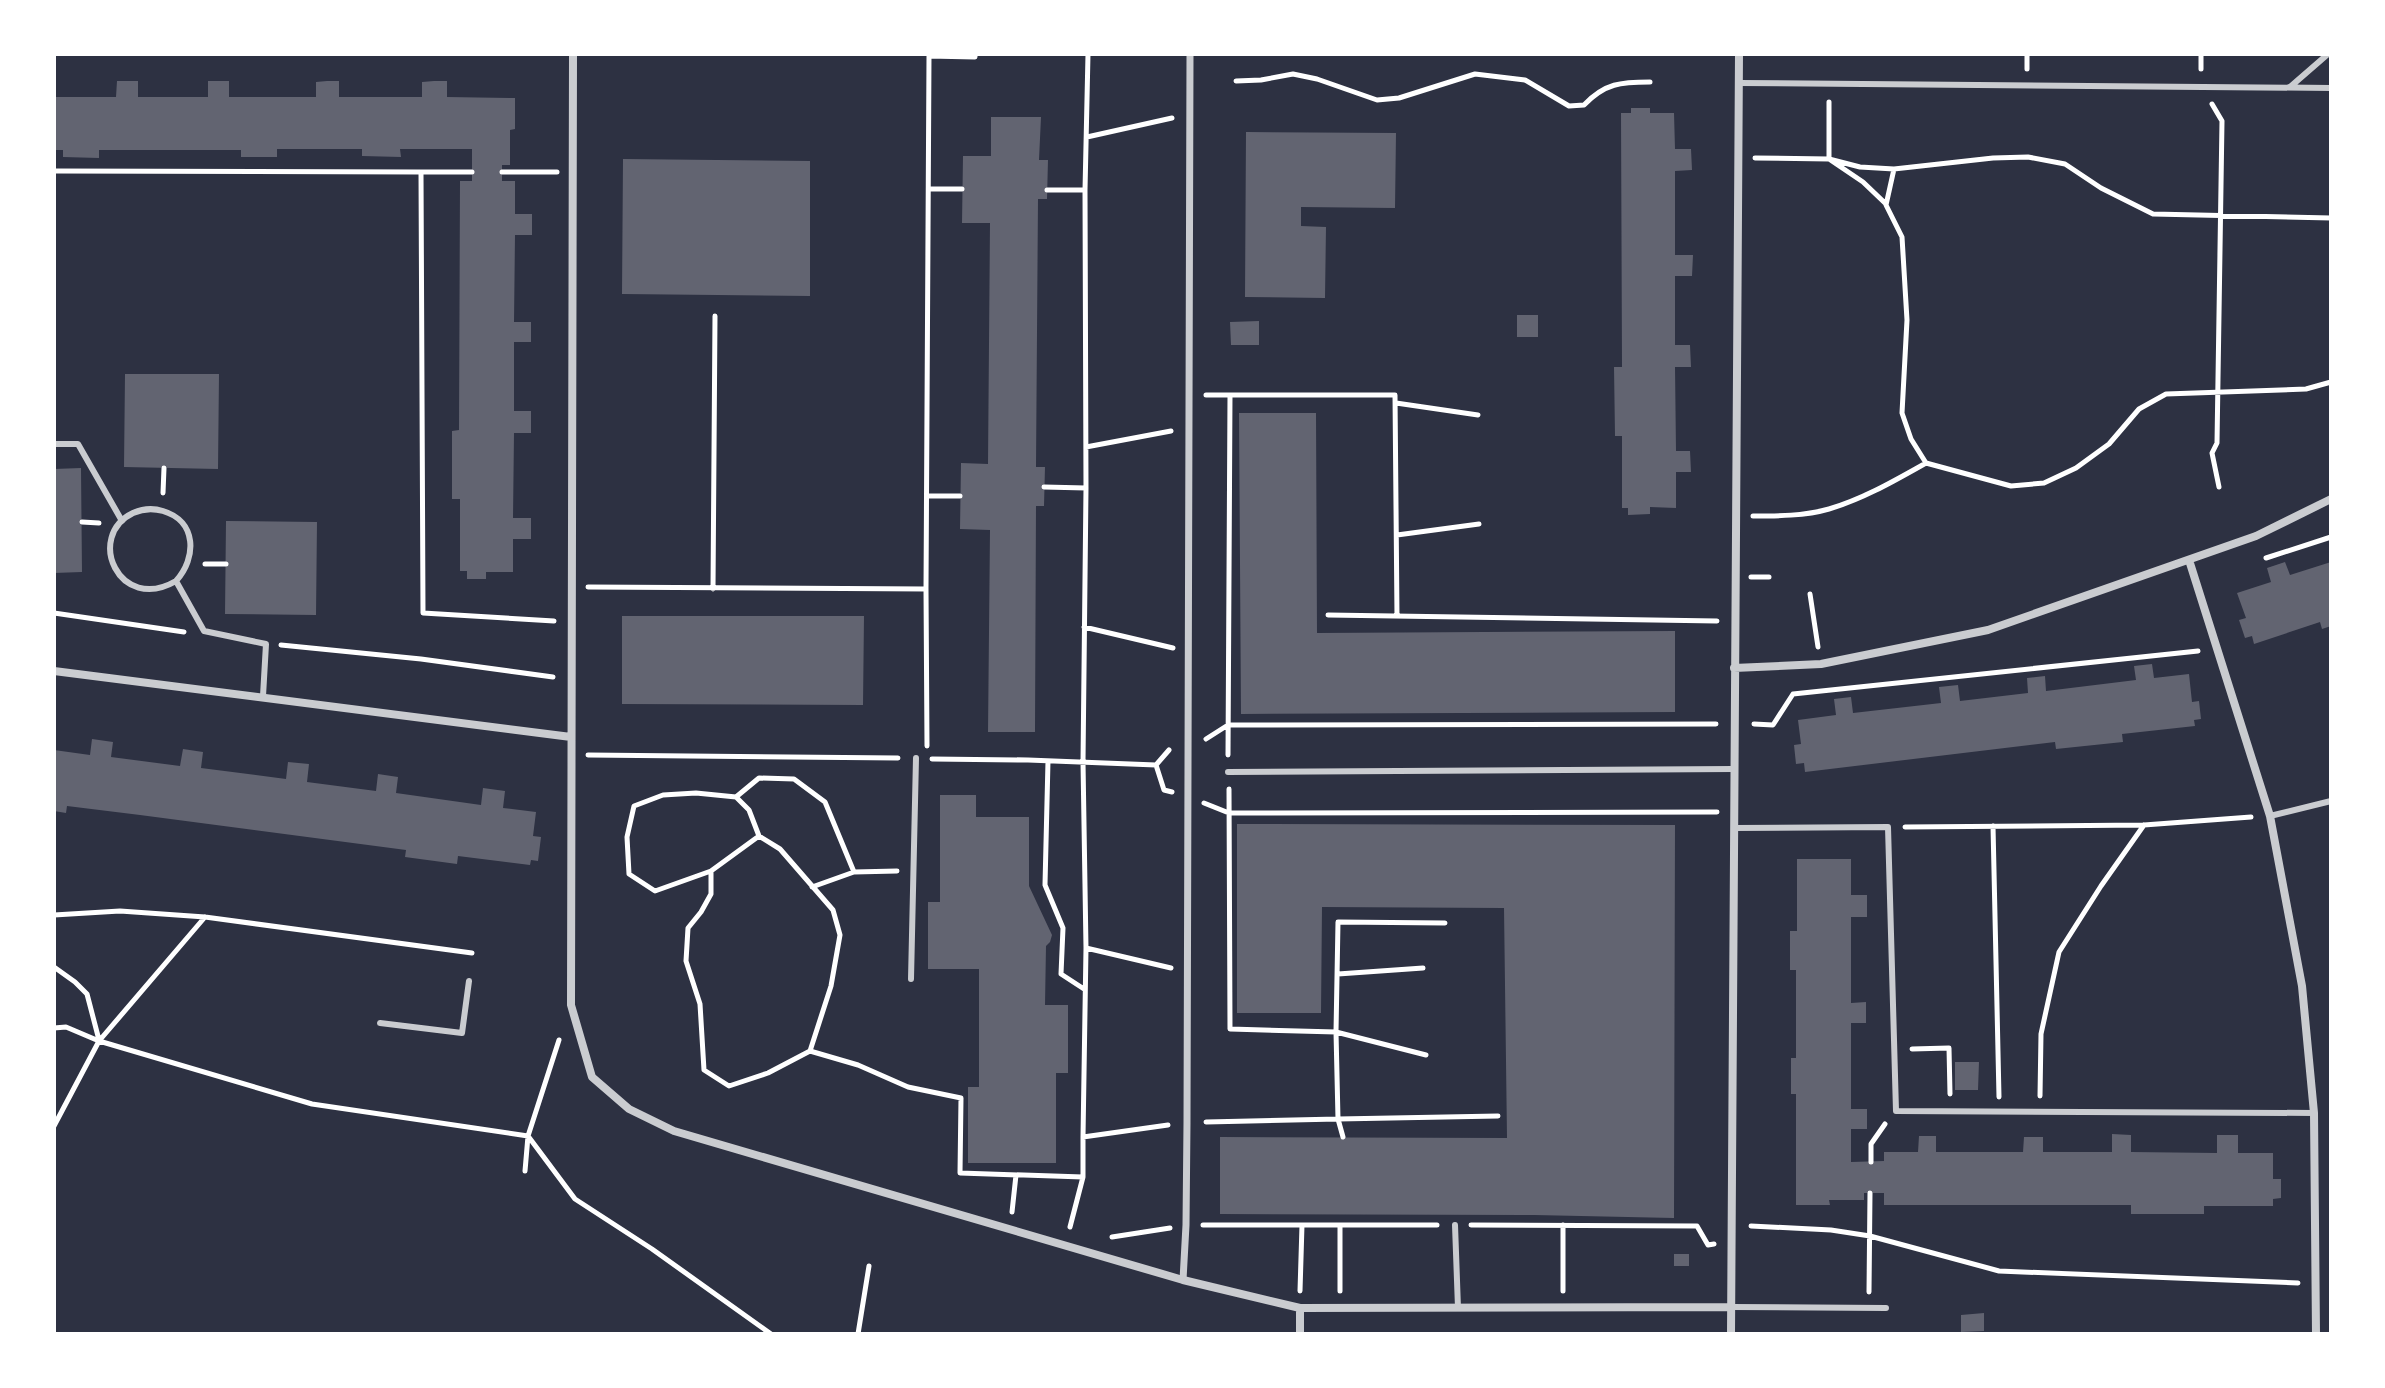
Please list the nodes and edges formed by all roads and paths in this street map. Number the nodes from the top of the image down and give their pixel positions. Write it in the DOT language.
graph roads {
  1 [pos="573,54"];
  2 [pos="975,54"];
  3 [pos="1088,54"];
  4 [pos="1190,54"];
  5 [pos="1739,54"];
  6 [pos="2328,54"];
  7 [pos="1236,81"];
  8 [pos="1650,82"];
  9 [pos="1739,83"];
  10 [pos="1829,84"];
  11 [pos="2202,87"];
  12 [pos="2290,87"];
  13 [pos="2331,88"];
  14 [pos="1189,114"];
  15 [pos="1087,137"];
  16 [pos="1738,158"];
  17 [pos="1829,159"];
  18 [pos="1894,169"];
  19 [pos="54,171"];
  20 [pos="421,172"];
  21 [pos="472,172"];
  22 [pos="502,172"];
  23 [pos="573,172"];
  24 [pos="929,189"];
  25 [pos="962,189"];
  26 [pos="1047,190"];
  27 [pos="1085,190"];
  28 [pos="1886,205"];
  29 [pos="2220,217"];
  30 [pos="2331,218"];
  31 [pos="715,316"];
  32 [pos="2331,382"];
  33 [pos="2218,392"];
  34 [pos="1188,395"];
  35 [pos="1230,395"];
  36 [pos="1396,403"];
  37 [pos="1478,415"];
  38 [pos="1189,418"];
  39 [pos="54,444"];
  40 [pos="1086,447"];
  41 [pos="1926,463"];
  42 [pos="1044,487"];
  43 [pos="2219,487"];
  44 [pos="1086,488"];
  45 [pos="927,496"];
  46 [pos="960,496"];
  47 [pos="2331,499"];
  48 [pos="1736,516"];
  49 [pos="122,521"];
  50 [pos="1479,524"];
  51 [pos="1397,535"];
  52 [pos="2331,537"];
  53 [pos="2266,558"];
  54 [pos="2189,560"];
  55 [pos="176,581"];
  56 [pos="571,587"];
  57 [pos="713,589"];
  58 [pos="926,589"];
  59 [pos="54,613"];
  60 [pos="1328,615"];
  61 [pos="1397,616"];
  62 [pos="572,622"];
  63 [pos="1734,622"];
  64 [pos="1084,627"];
  65 [pos="190,633"];
  66 [pos="266,644"];
  67 [pos="2218,649"];
  68 [pos="1189,652"];
  69 [pos="1734,668"];
  70 [pos="54,671"];
  71 [pos="571,679"];
  72 [pos="263,696"];
  73 [pos="1734,724"];
  74 [pos="1228,725"];
  75 [pos="571,737"];
  76 [pos="571,755"];
  77 [pos="916,758"];
  78 [pos="1048,761"];
  79 [pos="1083,762"];
  80 [pos="1156,765"];
  81 [pos="1734,769"];
  82 [pos="1228,772"];
  83 [pos="736,797"];
  84 [pos="2331,801"];
  85 [pos="1734,812"];
  86 [pos="1229,813"];
  87 [pos="2270,816"];
  88 [pos="2144,825"];
  89 [pos="1993,826"];
  90 [pos="1888,827"];
  91 [pos="1734,828"];
  92 [pos="759,836"];
  93 [pos="711,871"];
  94 [pos="854,872"];
  95 [pos="913,872"];
  96 [pos="812,887"];
  97 [pos="54,915"];
  98 [pos="205,917"];
  99 [pos="1445,923"];
  100 [pos="1086,948"];
  101 [pos="472,953"];
  102 [pos="54,967"];
  103 [pos="1423,968"];
  104 [pos="1187,970"];
  105 [pos="1338,974"];
  106 [pos="911,979"];
  107 [pos="469,981"];
  108 [pos="1085,990"];
  109 [pos="571,1005"];
  110 [pos="380,1023"];
  111 [pos="54,1028"];
  112 [pos="1336,1032"];
  113 [pos="99,1041"];
  114 [pos="1894,1049"];
  115 [pos="810,1051"];
  116 [pos="1426,1055"];
  117 [pos="1999,1076"];
  118 [pos="1896,1111"];
  119 [pos="1951,1111"];
  120 [pos="2040,1111"];
  121 [pos="2314,1113"];
  122 [pos="1498,1116"];
  123 [pos="1338,1119"];
  124 [pos="1187,1123"];
  125 [pos="54,1126"];
  126 [pos="528,1136"];
  127 [pos="1083,1137"];
  128 [pos="1343,1137"];
  129 [pos="1871,1162"];
  130 [pos="525,1171"];
  131 [pos="1016,1175"];
  132 [pos="1083,1177"];
  133 [pos="1870,1193"];
  134 [pos="1015,1198"];
  135 [pos="1186,1225"];
  136 [pos="1302,1225"];
  137 [pos="1340,1225"];
  138 [pos="1455,1225"];
  139 [pos="1563,1225"];
  140 [pos="1751,1235"];
  141 [pos="1870,1236"];
  142 [pos="1111,1237"];
  143 [pos="1714,1244"];
  144 [pos="1065,1245"];
  145 [pos="869,1266"];
  146 [pos="1183,1280"];
  147 [pos="2316,1282"];
  148 [pos="1731,1307"];
  149 [pos="1869,1307"];
  150 [pos="1300,1308"];
  151 [pos="1340,1308"];
  152 [pos="1458,1308"];
  153 [pos="1563,1308"];
  154 [pos="1886,1308"];
  155 [pos="771,1334"];
  156 [pos="858,1334"];
  157 [pos="1300,1334"];
  158 [pos="1731,1334"];
  159 [pos="2316,1334"];
  1 -- 23 [label="street"];
  2 -- 24 [label="path"];
  3 -- 15 [label="path"];
  4 -- 14 [label="street"];
  5 -- 9 [label="street"];
  6 -- 12 [label="lane"];
  7 -- 8 [label="path"];
  9 -- 10 [label="lane"];
  9 -- 16 [label="street"];
  10 -- 11 [label="lane"];
  10 -- 17 [label="path"];
  11 -- 12 [label="lane"];
  11 -- 29 [label="path"];
  12 -- 13 [label="lane"];
  14 -- 15 [label="path"];
  14 -- 34 [label="street"];
  15 -- 27 [label="path"];
  16 -- 17 [label="path"];
  16 -- 48 [label="street"];
  17 -- 18 [label="path"];
  17 -- 28 [label="path"];
  18 -- 28 [label="path"];
  18 -- 29 [label="path"];
  19 -- 20 [label="path"];
  20 -- 21 [label="path"];
  20 -- 62 [label="path"];
  22 -- 23 [label="path"];
  23 -- 56 [label="street"];
  24 -- 25 [label="path"];
  24 -- 45 [label="path"];
  26 -- 27 [label="path"];
  27 -- 40 [label="path"];
  28 -- 41 [label="path"];
  29 -- 30 [label="path"];
  29 -- 33 [label="path"];
  31 -- 57 [label="path"];
  32 -- 33 [label="path"];
  33 -- 41 [label="path"];
  33 -- 43 [label="path"];
  34 -- 35 [label="path"];
  34 -- 38 [label="street"];
  35 -- 36 [label="path"];
  35 -- 74 [label="path"];
  36 -- 37 [label="path"];
  36 -- 51 [label="path"];
  38 -- 40 [label="path"];
  38 -- 68 [label="street"];
  39 -- 49 [label="lane"];
  40 -- 44 [label="path"];
  41 -- 48 [label="path"];
  42 -- 44 [label="path"];
  44 -- 64 [label="path"];
  45 -- 46 [label="path"];
  45 -- 58 [label="path"];
  47 -- 54 [label="street"];
  48 -- 63 [label="street"];
  49 -- 55 [label="lane"];
  49 -- 55 [label="lane"];
  50 -- 51 [label="path"];
  51 -- 61 [label="path"];
  52 -- 53 [label="path"];
  54 -- 67 [label="street"];
  54 -- 69 [label="street"];
  55 -- 66 [label="lane"];
  56 -- 57 [label="path"];
  56 -- 62 [label="street"];
  57 -- 58 [label="path"];
  58 -- 78 [label="path"];
  59 -- 65 [label="path"];
  60 -- 61 [label="path"];
  61 -- 63 [label="path"];
  62 -- 71 [label="street"];
  63 -- 69 [label="street"];
  64 -- 68 [label="path"];
  64 -- 79 [label="path"];
  66 -- 71 [label="path"];
  66 -- 72 [label="lane"];
  67 -- 73 [label="path"];
  67 -- 87 [label="street"];
  68 -- 104 [label="street"];
  69 -- 73 [label="street"];
  70 -- 72 [label="street"];
  71 -- 75 [label="street"];
  72 -- 75 [label="street"];
  73 -- 74 [label="path"];
  73 -- 81 [label="street"];
  74 -- 82 [label="path"];
  75 -- 76 [label="street"];
  76 -- 77 [label="path"];
  76 -- 109 [label="street"];
  77 -- 95 [label="lane"];
  78 -- 79 [label="path"];
  78 -- 108 [label="path"];
  79 -- 80 [label="path"];
  79 -- 100 [label="path"];
  81 -- 82 [label="lane"];
  81 -- 85 [label="street"];
  82 -- 86 [label="path"];
  83 -- 92 [label="path"];
  83 -- 93 [label="path"];
  83 -- 94 [label="path"];
  84 -- 87 [label="lane"];
  85 -- 86 [label="path"];
  85 -- 91 [label="street"];
  86 -- 112 [label="path"];
  87 -- 88 [label="path"];
  87 -- 121 [label="street"];
  88 -- 89 [label="path"];
  88 -- 120 [label="path"];
  89 -- 90 [label="path"];
  89 -- 117 [label="path"];
  90 -- 91 [label="lane"];
  90 -- 114 [label="lane"];
  91 -- 148 [label="street"];
  92 -- 93 [label="path"];
  92 -- 96 [label="path"];
  93 -- 115 [label="path"];
  94 -- 95 [label="path"];
  94 -- 96 [label="path"];
  95 -- 106 [label="lane"];
  96 -- 115 [label="path"];
  97 -- 98 [label="path"];
  98 -- 101 [label="path"];
  98 -- 113 [label="path"];
  99 -- 105 [label="path"];
  100 -- 104 [label="path"];
  100 -- 108 [label="path"];
  102 -- 113 [label="path"];
  103 -- 105 [label="path"];
  104 -- 124 [label="street"];
  105 -- 112 [label="path"];
  107 -- 110 [label="lane"];
  108 -- 127 [label="path"];
  109 -- 126 [label="path"];
  109 -- 144 [label="street"];
  111 -- 113 [label="path"];
  112 -- 116 [label="path"];
  112 -- 123 [label="path"];
  113 -- 125 [label="path"];
  113 -- 126 [label="path"];
  114 -- 118 [label="lane"];
  114 -- 119 [label="path"];
  115 -- 131 [label="path"];
  118 -- 119 [label="lane"];
  118 -- 129 [label="path"];
  119 -- 120 [label="lane"];
  120 -- 121 [label="lane"];
  121 -- 147 [label="street"];
  122 -- 123 [label="path"];
  123 -- 124 [label="path"];
  123 -- 128 [label="path"];
  124 -- 127 [label="path"];
  124 -- 135 [label="street"];
  126 -- 130 [label="path"];
  126 -- 155 [label="path"];
  127 -- 132 [label="path"];
  131 -- 132 [label="path"];
  131 -- 134 [label="path"];
  132 -- 144 [label="path"];
  133 -- 141 [label="path"];
  135 -- 136 [label="path"];
  135 -- 142 [label="path"];
  135 -- 146 [label="street"];
  136 -- 137 [label="path"];
  136 -- 150 [label="path"];
  137 -- 138 [label="path"];
  137 -- 151 [label="path"];
  138 -- 139 [label="path"];
  138 -- 152 [label="lane"];
  139 -- 143 [label="path"];
  139 -- 153 [label="path"];
  140 -- 141 [label="path"];
  141 -- 147 [label="path"];
  141 -- 149 [label="path"];
  144 -- 146 [label="street"];
  145 -- 156 [label="path"];
  146 -- 150 [label="street"];
  147 -- 159 [label="street"];
  148 -- 149 [label="lane"];
  148 -- 153 [label="street"];
  148 -- 158 [label="street"];
  149 -- 154 [label="lane"];
  150 -- 151 [label="street"];
  150 -- 157 [label="street"];
  151 -- 152 [label="street"];
  152 -- 153 [label="street"];
}
